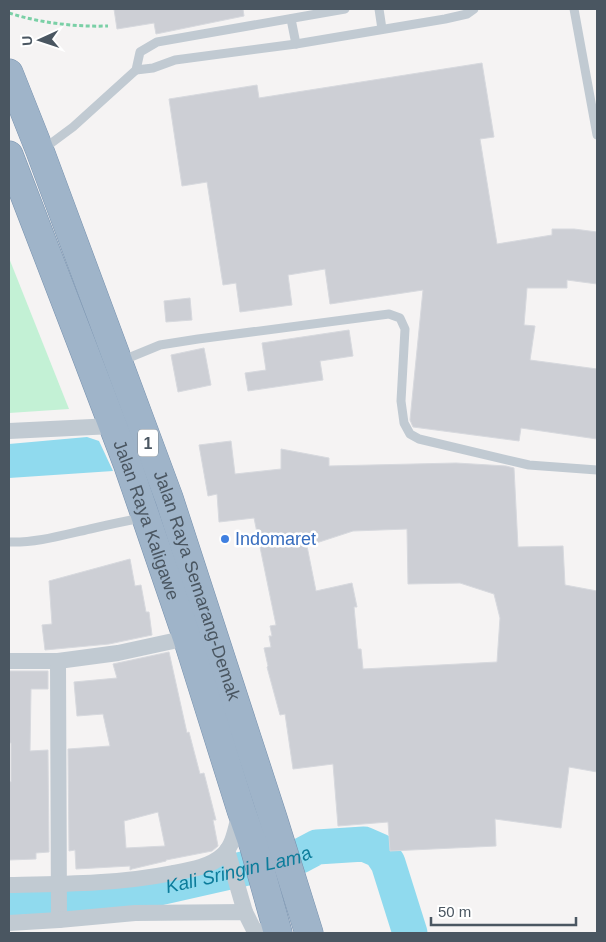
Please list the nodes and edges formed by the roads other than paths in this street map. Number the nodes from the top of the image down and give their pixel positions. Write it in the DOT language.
graph roads {
  1 [pos="345,9"];
  2 [pos="379,9"];
  3 [pos="474,9"];
  4 [pos="574,9"];
  5 [pos="291,19"];
  6 [pos="382,28"];
  7 [pos="296,44"];
  8 [pos="136,70"];
  9 [pos="9,73"];
  10 [pos="597,135"];
  11 [pos="46,147"];
  12 [pos="9,155"];
  13 [pos="128,358"];
  14 [pos="107,426"];
  15 [pos="9,432"];
  16 [pos="597,470"];
  17 [pos="146,518"];
  18 [pos="9,542"];
  19 [pos="187,638"];
  20 [pos="9,661"];
  21 [pos="58,662"];
  22 [pos="237,853"];
  23 [pos="9,885"];
  24 [pos="58,886"];
  25 [pos="245,912"];
  26 [pos="59,916"];
  27 [pos="9,923"];
  28 [pos="265,932"];
  29 [pos="308,933"];
  1 -- 5 [label="lane"];
  2 -- 6 [label="lane"];
  3 -- 6 [label="lane"];
  4 -- 10 [label="lane"];
  5 -- 7 [label="lane"];
  5 -- 8 [label="lane"];
  6 -- 7 [label="lane"];
  7 -- 8 [label="lane"];
  8 -- 11 [label="lane"];
  9 -- 11 [label="highway, Jalan Raya Semarang-Demak / 1"];
  11 -- 13 [label="highway, Jalan Raya Semarang-Demak / 1"];
  12 -- 14 [label="highway, Jalan Raya Kaligawe / 1"];
  13 -- 16 [label="lane"];
  13 -- 29 [label="highway, Jalan Raya Semarang-Demak / 1"];
  14 -- 15 [label="street"];
  14 -- 17 [label="highway, Jalan Raya Kaligawe / 1"];
  17 -- 18 [label="lane"];
  17 -- 19 [label="highway, Jalan Raya Kaligawe / 1"];
  19 -- 21 [label="street"];
  19 -- 22 [label="highway, Jalan Raya Kaligawe / 1"];
  20 -- 21 [label="street"];
  21 -- 24 [label="street"];
  22 -- 24 [label="street"];
  22 -- 25 [label="street"];
  22 -- 28 [label="highway, Jalan Raya Kaligawe / 1"];
  23 -- 24 [label="street"];
  24 -- 26 [label="street"];
  25 -- 26 [label="street"];
  25 -- 28 [label="street"];
  26 -- 27 [label="street"];
}
